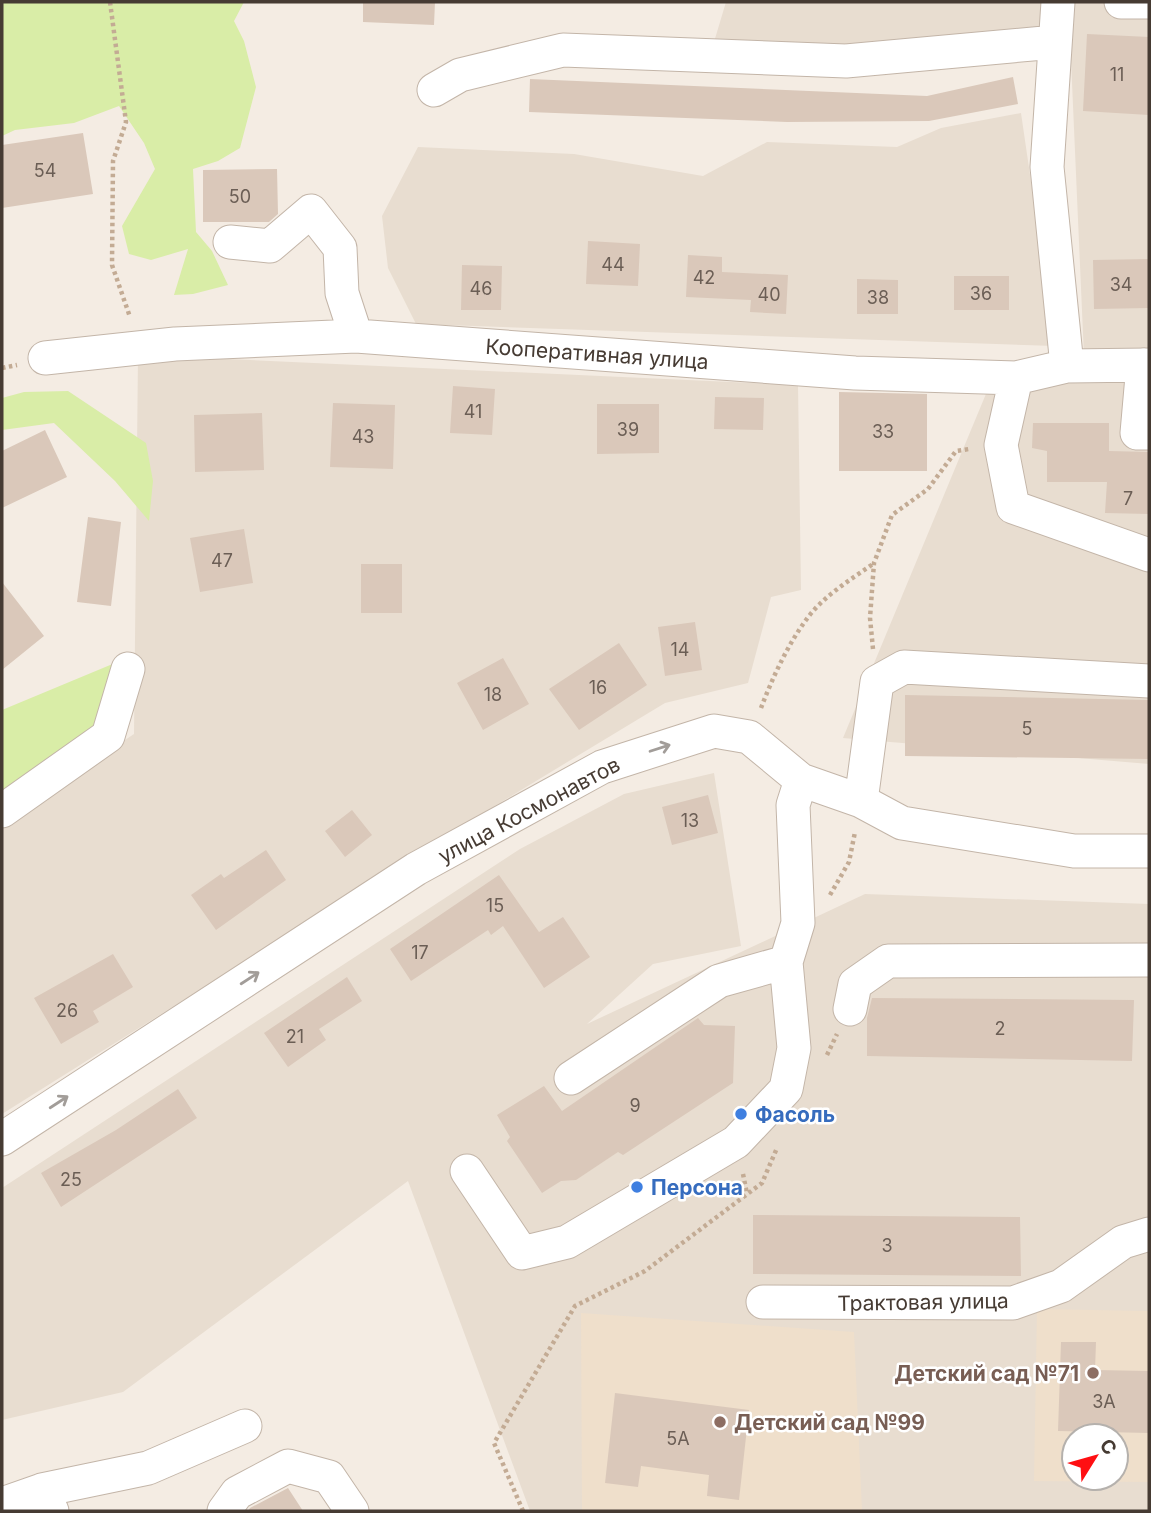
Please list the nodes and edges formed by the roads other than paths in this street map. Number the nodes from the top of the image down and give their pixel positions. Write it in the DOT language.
graph roads {
  1 [pos="1058,2"];
  2 [pos="1121,2"];
  3 [pos="1149,2"];
  4 [pos="1055,42"];
  5 [pos="434,90"];
  6 [pos="230,242"];
  7 [pos="356,336"];
  8 [pos="45,358"];
  9 [pos="1146,365"];
  10 [pos="1067,366"];
  11 [pos="1016,378"];
  12 [pos="1149,433"];
  13 [pos="1149,555"];
  14 [pos="128,669"];
  15 [pos="1149,681"];
  16 [pos="802,780"];
  17 [pos="861,801"];
  18 [pos="2,811"];
  19 [pos="1149,851"];
  20 [pos="1149,960"];
  21 [pos="786,962"];
  22 [pos="850,1009"];
  23 [pos="571,1078"];
  24 [pos="2,1139"];
  25 [pos="467,1171"];
  26 [pos="1149,1234"];
  27 [pos="763,1302"];
  28 [pos="245,1426"];
  29 [pos="47,1501"];
  30 [pos="2,1504"];
  31 [pos="224,1511"];
  32 [pos="352,1511"];
  1 -- 4 [label="street"];
  2 -- 3 [label="street"];
  4 -- 5 [label="street"];
  4 -- 10 [label="street"];
  6 -- 7 [label="street"];
  7 -- 8 [label="street, Кооперативная улица"];
  7 -- 11 [label="street, Кооперативная улица"];
  9 -- 10 [label="street, Кооперативная улица"];
  9 -- 12 [label="street"];
  10 -- 11 [label="street, Кооперативная улица"];
  11 -- 13 [label="street"];
  14 -- 18 [label="street"];
  15 -- 17 [label="street"];
  16 -- 17 [label="street, улица Космонавтов"];
  16 -- 21 [label="street"];
  24 -- 16 [label="street, улица Космонавтов, one-way"];
  17 -- 19 [label="street, улица Космонавтов"];
  20 -- 22 [label="street"];
  21 -- 23 [label="street"];
  21 -- 25 [label="street"];
  26 -- 27 [label="street, Трактовая улица"];
  28 -- 29 [label="street"];
  29 -- 30 [label="street"];
  31 -- 32 [label="street"];
}
